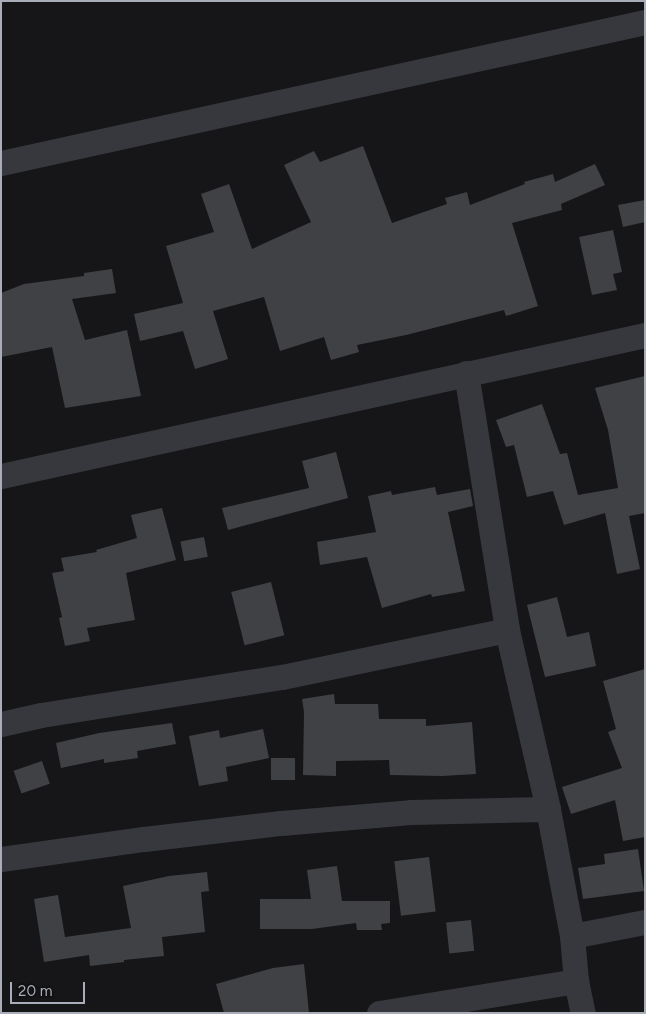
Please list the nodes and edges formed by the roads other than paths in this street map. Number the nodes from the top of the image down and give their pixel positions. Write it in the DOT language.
graph roads {
  1 [pos="645,22"];
  2 [pos="1,163"];
  3 [pos="645,335"];
  4 [pos="466,373"];
  5 [pos="1,476"];
  6 [pos="507,630"];
  7 [pos="1,724"];
  8 [pos="548,809"];
  9 [pos="1,859"];
  10 [pos="645,922"];
  11 [pos="572,936"];
  12 [pos="576,981"];
  13 [pos="379,1013"];
  14 [pos="583,1013"];
  1 -- 2 [label="street"];
  3 -- 4 [label="street"];
  4 -- 5 [label="street"];
  4 -- 6 [label="street"];
  6 -- 7 [label="street"];
  6 -- 8 [label="street"];
  8 -- 9 [label="street"];
  8 -- 11 [label="street"];
  10 -- 11 [label="street"];
  11 -- 12 [label="street"];
  12 -- 13 [label="street"];
  12 -- 14 [label="street"];
}
